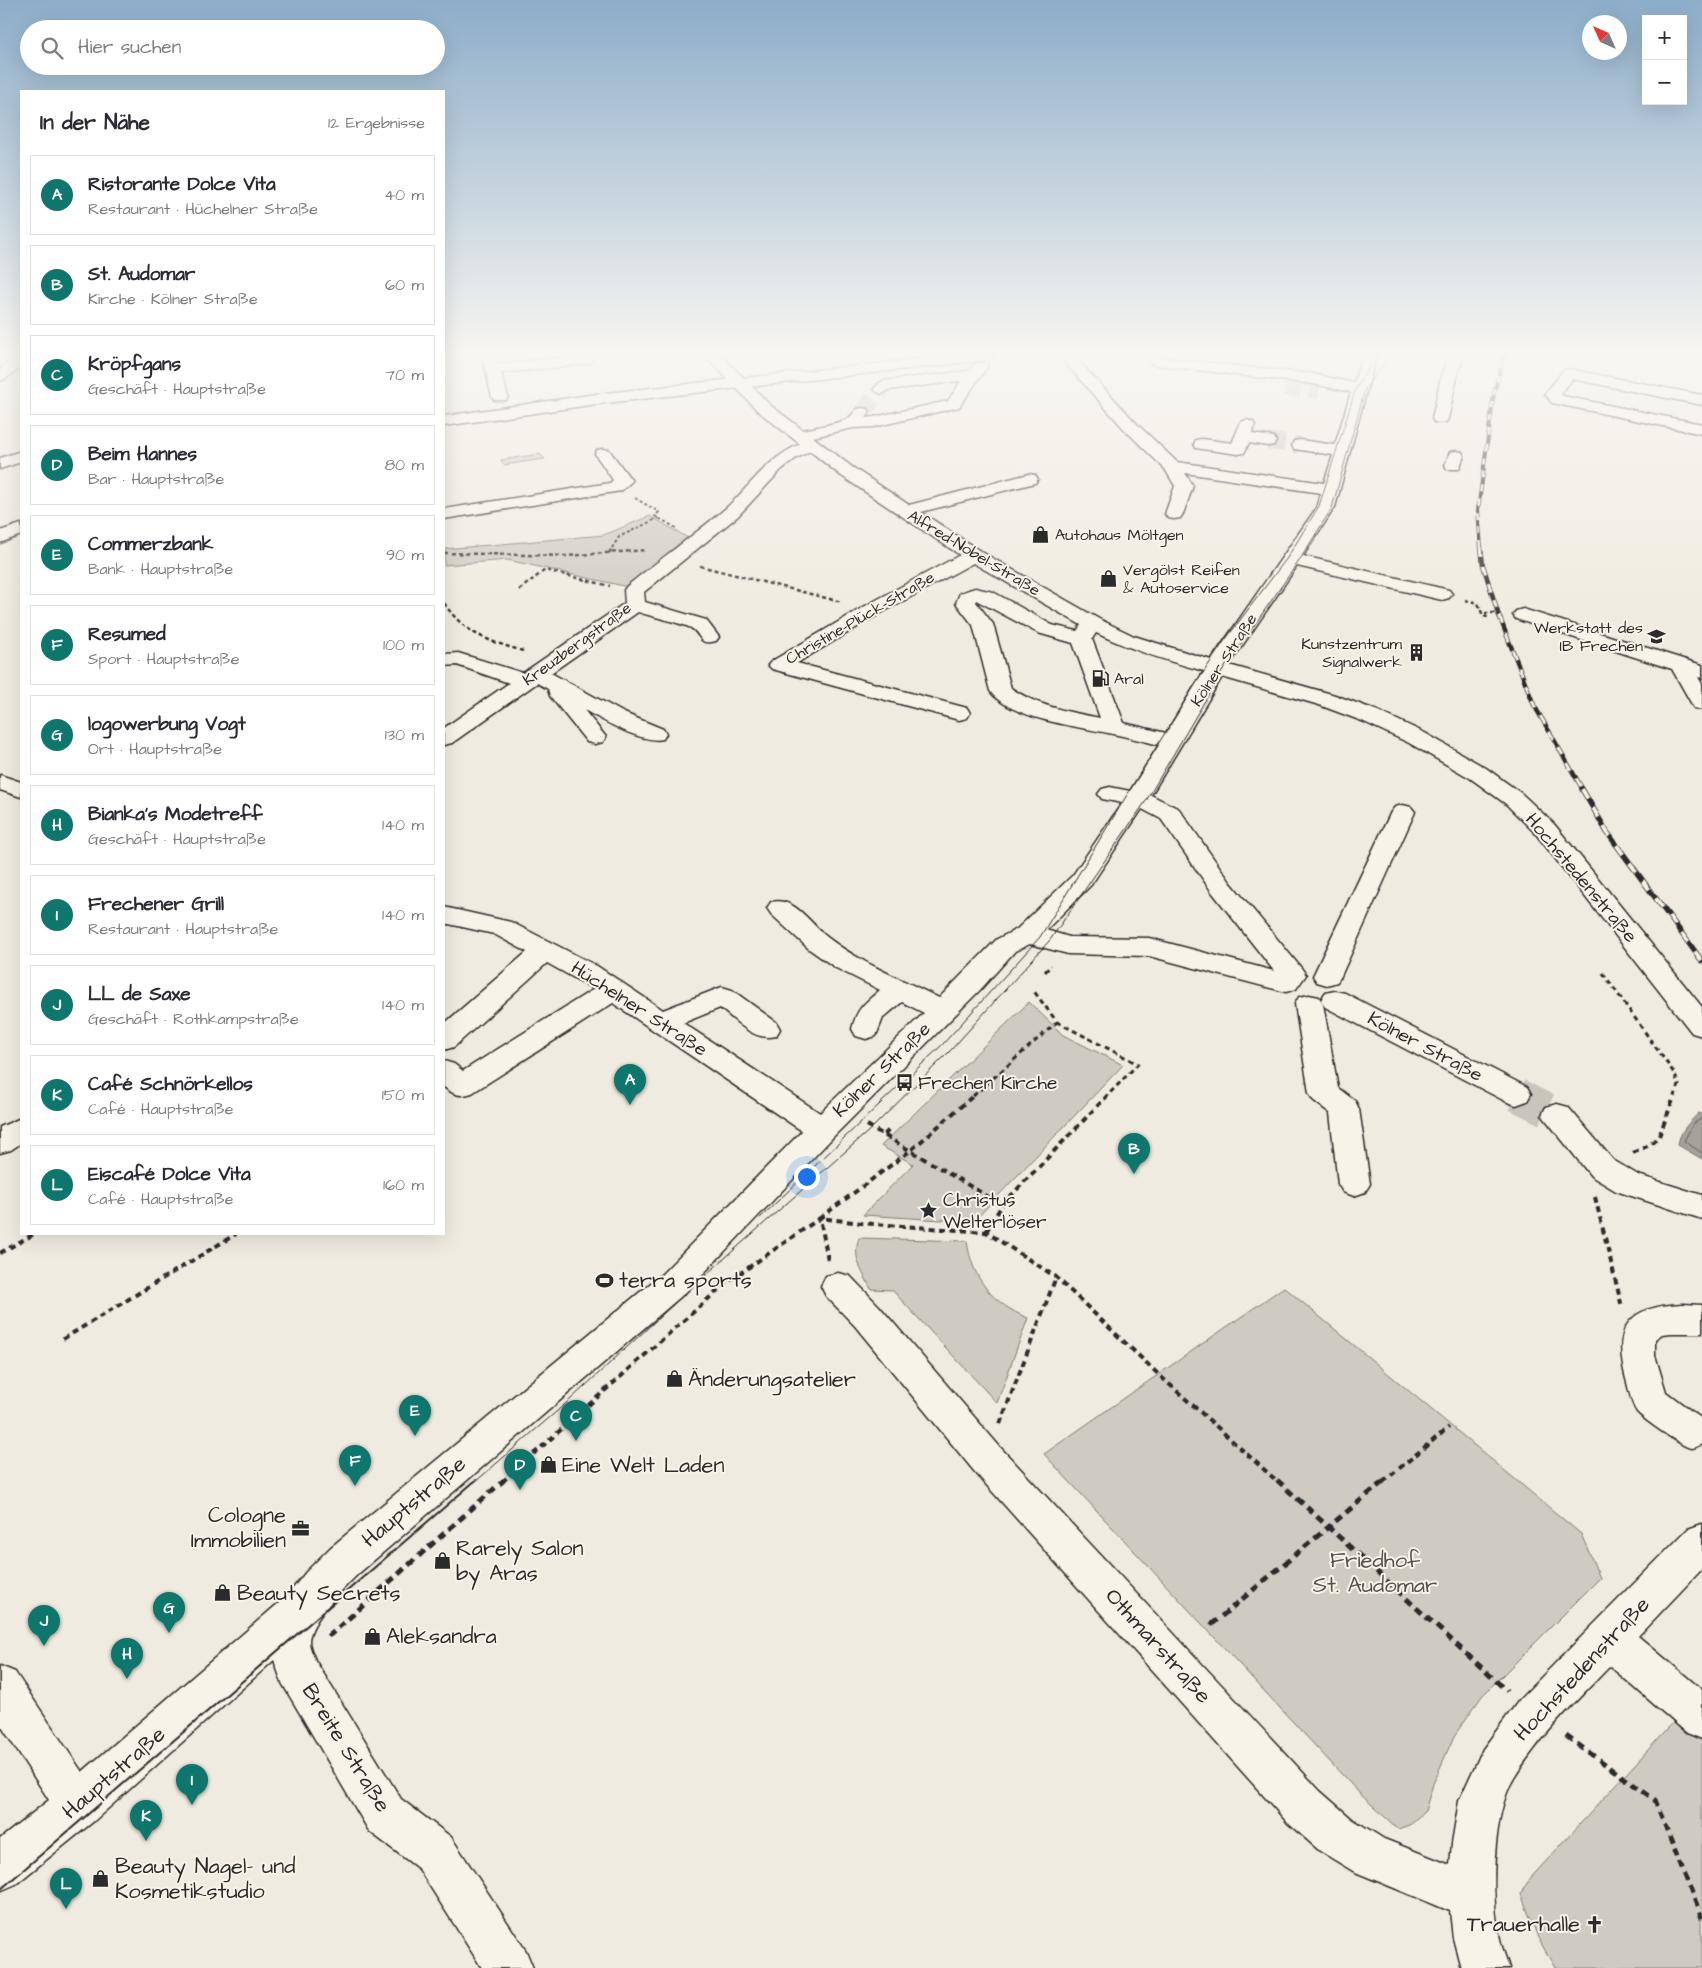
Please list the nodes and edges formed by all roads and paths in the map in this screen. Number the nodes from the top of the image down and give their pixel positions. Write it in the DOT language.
graph roads {
  1 [pos="796,448"];
  2 [pos="815,448"];
  3 [pos="1153,448"];
  4 [pos="1320,448"];
  5 [pos="1343,448"];
  6 [pos="1342,451"];
  7 [pos="603,454"];
  8 [pos="20,456"];
  9 [pos="0,464"];
  10 [pos="1172,466"];
  11 [pos="1030,479"];
  12 [pos="615,487"];
  13 [pos="1331,489"];
  14 [pos="905,511"];
  15 [pos="445,514"];
  16 [pos="1174,514"];
  17 [pos="658,518"];
  18 [pos="20,529"];
  19 [pos="0,537"];
  20 [pos="696,540"];
  21 [pos="682,552"];
  22 [pos="445,553"];
  23 [pos="609,553"];
  24 [pos="973,554"];
  25 [pos="1292,560"];
  26 [pos="697,565"];
  27 [pos="519,590"];
  28 [pos="1442,594"];
  29 [pos="634,598"];
  30 [pos="445,605"];
  31 [pos="874,608"];
  32 [pos="1523,615"];
  33 [pos="1087,631"];
  34 [pos="709,637"];
  35 [pos="445,660"];
  36 [pos="555,661"];
  37 [pos="1680,665"];
  38 [pos="1216,668"];
  39 [pos="1702,672"];
  40 [pos="538,679"];
  41 [pos="1702,702"];
  42 [pos="1114,727"];
  43 [pos="942,732"];
  44 [pos="655,734"];
  45 [pos="445,737"];
  46 [pos="595,737"];
  47 [pos="1171,740"];
  48 [pos="0,782"];
  49 [pos="20,790"];
  50 [pos="1110,794"];
  51 [pos="1136,800"];
  52 [pos="1403,812"];
  53 [pos="780,908"];
  54 [pos="445,915"];
  55 [pos="1026,935"];
  56 [pos="545,950"];
  57 [pos="1604,973"];
  58 [pos="1289,979"];
  59 [pos="900,989"];
  60 [pos="613,990"];
  61 [pos="1034,990"];
  62 [pos="1324,993"];
  63 [pos="943,1011"];
  64 [pos="659,1021"];
  65 [pos="1057,1022"];
  66 [pos="1702,1026"];
  67 [pos="766,1029"];
  68 [pos="866,1029"];
  69 [pos="445,1039"];
  70 [pos="445,1073"];
  71 [pos="1516,1094"];
  72 [pos="1557,1114"];
  73 [pos="831,1119"];
  74 [pos="890,1129"];
  75 [pos="20,1130"];
  76 [pos="884,1135"];
  77 [pos="0,1142"];
  78 [pos="910,1150"];
  79 [pos="1602,1168"];
  80 [pos="1354,1184"];
  81 [pos="1002,1205"];
  82 [pos="1702,1207"];
  83 [pos="820,1218"];
  84 [pos="986,1232"];
  85 [pos="32,1235"];
  86 [pos="234,1235"];
  87 [pos="0,1253"];
  88 [pos="1056,1277"];
  89 [pos="838,1286"];
  90 [pos="1702,1320"];
  91 [pos="1641,1332"];
  92 [pos="63,1340"];
  93 [pos="1450,1428"];
  94 [pos="1692,1432"];
  95 [pos="987,1459"];
  96 [pos="1329,1527"];
  97 [pos="1702,1542"];
  98 [pos="301,1610"];
  99 [pos="1211,1624"];
  100 [pos="1609,1638"];
  101 [pos="0,1687"];
  102 [pos="1535,1714"];
  103 [pos="1702,1718"];
  104 [pos="78,1805"];
  105 [pos="0,1868"];
  106 [pos="1471,1897"];
  107 [pos="1702,1918"];
  108 [pos="509,1968"];
  109 [pos="1485,1968"];
  1 -- 20 [label="street, Kreuzbergstraße"];
  2 -- 14 [label="street, Alfred-Nobel-Straße"];
  3 -- 10 [label="street"];
  4 -- 6 [label="street"];
  5 -- 6 [label="street, Kölner Straße"];
  6 -- 13 [label="street, Kölner Straße"];
  7 -- 12 [label="street"];
  8 -- 9 [label="street"];
  10 -- 13 [label="street"];
  10 -- 16 [label="street"];
  11 -- 14 [label="street"];
  12 -- 15 [label="street"];
  12 -- 17 [label="path"];
  13 -- 25 [label="street, Kölner Straße"];
  14 -- 24 [label="street, Alfred-Nobel-Straße"];
  17 -- 20 [label="path"];
  17 -- 23 [label="path"];
  18 -- 19 [label="street"];
  20 -- 21 [label="street, Kreuzbergstraße"];
  21 -- 23 [label="path"];
  21 -- 29 [label="street, Kreuzbergstraße"];
  22 -- 23 [label="path"];
  24 -- 31 [label="street, Christine-Plück-Straße"];
  24 -- 33 [label="street, Alfred-Nobel-Straße"];
  25 -- 28 [label="street"];
  25 -- 38 [label="street, Kölner Straße"];
  26 -- 31 [label="path"];
  27 -- 29 [label="path"];
  29 -- 34 [label="street"];
  29 -- 36 [label="street, Kreuzbergstraße"];
  30 -- 36 [label="path"];
  31 -- 43 [label="street, Christine-Plück-Straße"];
  32 -- 37 [label="street"];
  33 -- 38 [label="street, Alfred-Nobel-Straße"];
  33 -- 42 [label="street"];
  33 -- 42 [label="street"];
  35 -- 40 [label="street"];
  36 -- 40 [label="street, Kreuzbergstraße"];
  37 -- 39 [label="street"];
  37 -- 41 [label="street"];
  38 -- 47 [label="street, Kölner Straße"];
  38 -- 66 [label="street, Hochstedenstraße"];
  40 -- 44 [label="street"];
  40 -- 45 [label="street, Kreuzbergstraße"];
  40 -- 46 [label="street"];
  42 -- 47 [label="street"];
  47 -- 51 [label="street, Kölner Straße"];
  48 -- 49 [label="street"];
  50 -- 51 [label="street, Kölner Straße"];
  51 -- 55 [label="street, Kölner Straße"];
  51 -- 58 [label="street, Kölner Straße"];
  52 -- 62 [label="street"];
  53 -- 59 [label="street, Kölner Straße"];
  54 -- 56 [label="street, Hüchelner Straße"];
  55 -- 58 [label="street"];
  55 -- 63 [label="street, Kölner Straße"];
  56 -- 60 [label="street, Hüchelner Straße"];
  56 -- 69 [label="street"];
  57 -- 79 [label="path"];
  58 -- 62 [label="street, Kölner Straße"];
  59 -- 63 [label="street, Kölner Straße"];
  59 -- 68 [label="street"];
  60 -- 64 [label="street, Hüchelner Straße"];
  60 -- 70 [label="street"];
  61 -- 65 [label="path"];
  62 -- 71 [label="street, Kölner Straße"];
  62 -- 80 [label="street"];
  63 -- 73 [label="street, Kölner Straße"];
  64 -- 67 [label="street"];
  64 -- 73 [label="street, Hüchelner Straße"];
  65 -- 78 [label="path"];
  65 -- 81 [label="path"];
  72 -- 79 [label="street"];
  73 -- 76 [label="path"];
  73 -- 98 [label="street, Hauptstraße"];
  74 -- 76 [label="path"];
  75 -- 77 [label="street"];
  76 -- 78 [label="path"];
  78 -- 81 [label="path"];
  78 -- 83 [label="path"];
  79 -- 82 [label="street"];
  79 -- 91 [label="path"];
  81 -- 84 [label="path"];
  83 -- 84 [label="path"];
  83 -- 89 [label="path"];
  83 -- 98 [label="path"];
  84 -- 88 [label="path"];
  85 -- 87 [label="path"];
  86 -- 92 [label="path"];
  88 -- 95 [label="path"];
  88 -- 96 [label="path"];
  89 -- 95 [label="street, Othmarstraße"];
  90 -- 91 [label="street"];
  91 -- 94 [label="street"];
  93 -- 96 [label="path"];
  95 -- 106 [label="street, Othmarstraße"];
  96 -- 99 [label="path"];
  96 -- 102 [label="path"];
  97 -- 100 [label="street, Hochstedenstraße"];
  98 -- 104 [label="street, Hauptstraße"];
  98 -- 108 [label="street, Breite Straße"];
  100 -- 102 [label="street, Hochstedenstraße"];
  100 -- 103 [label="street"];
  101 -- 104 [label="street"];
  102 -- 106 [label="street, Hochstedenstraße"];
  102 -- 107 [label="path"];
  104 -- 105 [label="street, Hauptstraße"];
  106 -- 109 [label="street"];
}
